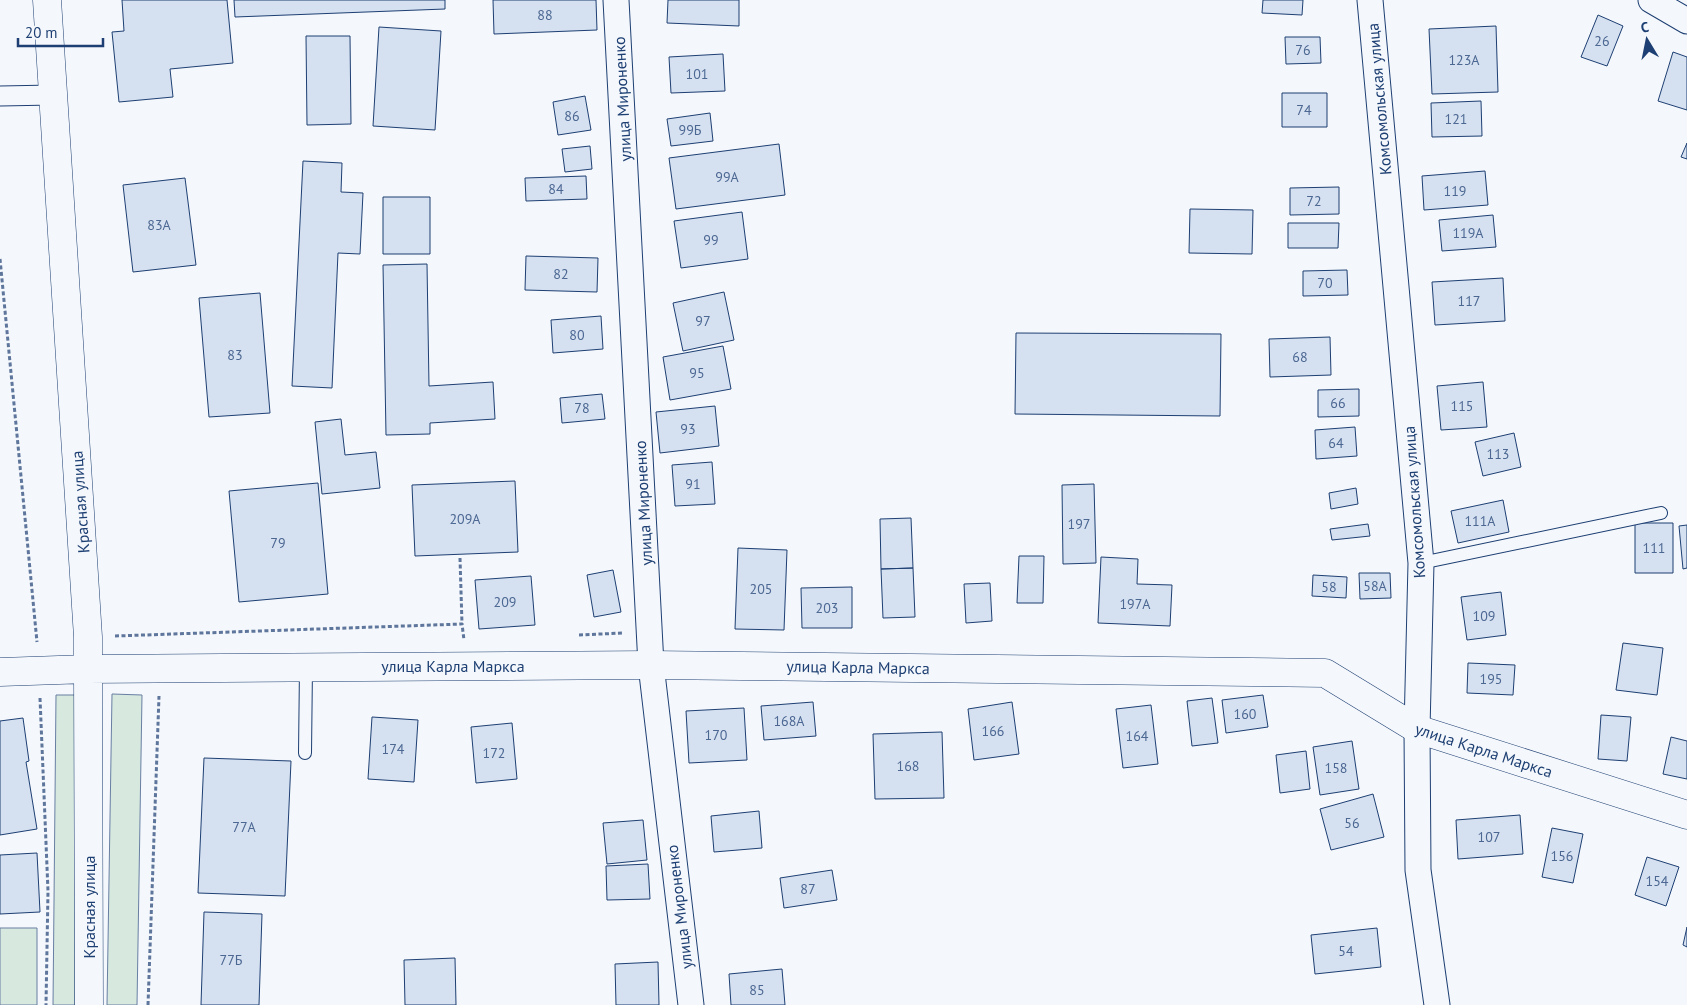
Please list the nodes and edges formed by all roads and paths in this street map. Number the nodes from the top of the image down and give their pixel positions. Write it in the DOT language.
graph roads {
  1 [pos="47,0"];
  2 [pos="616,0"];
  3 [pos="1370,0"];
  4 [pos="1651,0"];
  5 [pos="1687,21"];
  6 [pos="53,95"];
  7 [pos="0,96"];
  8 [pos="0,259"];
  9 [pos="1661,513"];
  10 [pos="460,558"];
  11 [pos="1420,564"];
  12 [pos="462,624"];
  13 [pos="650,632"];
  14 [pos="572,635"];
  15 [pos="88,637"];
  16 [pos="474,640"];
  17 [pos="37,641"];
  18 [pos="45,641"];
  19 [pos="28,642"];
  20 [pos="651,665"];
  21 [pos="306,667"];
  22 [pos="160,668"];
  23 [pos="88,669"];
  24 [pos="38,671"];
  25 [pos="0,672"];
  26 [pos="1417,729"];
  27 [pos="305,753"];
  28 [pos="1687,815"];
  29 [pos="46,1005"];
  30 [pos="89,1005"];
  31 [pos="148,1005"];
  32 [pos="690,1005"];
  33 [pos="1437,1005"];
  1 -- 6 [label="main road, Красная улица"];
  2 -- 13 [label="street, улица Мироненко"];
  3 -- 11 [label="street, Комсомольская улица"];
  4 -- 5 [label="street"];
  6 -- 7 [label="street"];
  6 -- 15 [label="main road, Красная улица"];
  8 -- 17 [label="path"];
  9 -- 11 [label="lane"];
  10 -- 12 [label="path"];
  11 -- 26 [label="street, Комсомольская улица"];
  12 -- 15 [label="path"];
  12 -- 16 [label="path"];
  13 -- 14 [label="path"];
  13 -- 20 [label="street, улица Мироненко"];
  15 -- 23 [label="main road, Красная улица"];
  17 -- 18 [label="path"];
  17 -- 19 [label="path"];
  17 -- 24 [label="path"];
  20 -- 21 [label="main road, улица Карла Маркса"];
  20 -- 26 [label="main road, улица Карла Маркса"];
  20 -- 32 [label="street, улица Мироненко"];
  21 -- 22 [label="main road, улица Карла Маркса"];
  21 -- 27 [label="lane"];
  22 -- 23 [label="main road, улица Карла Маркса"];
  22 -- 31 [label="path"];
  23 -- 24 [label="main road, улица Карла Маркса"];
  23 -- 30 [label="main road, Красная улица"];
  24 -- 25 [label="main road, улица Карла Маркса"];
  24 -- 29 [label="path"];
  26 -- 28 [label="main road, улица Карла Маркса"];
  26 -- 33 [label="street, Комсомольская улица"];
}
